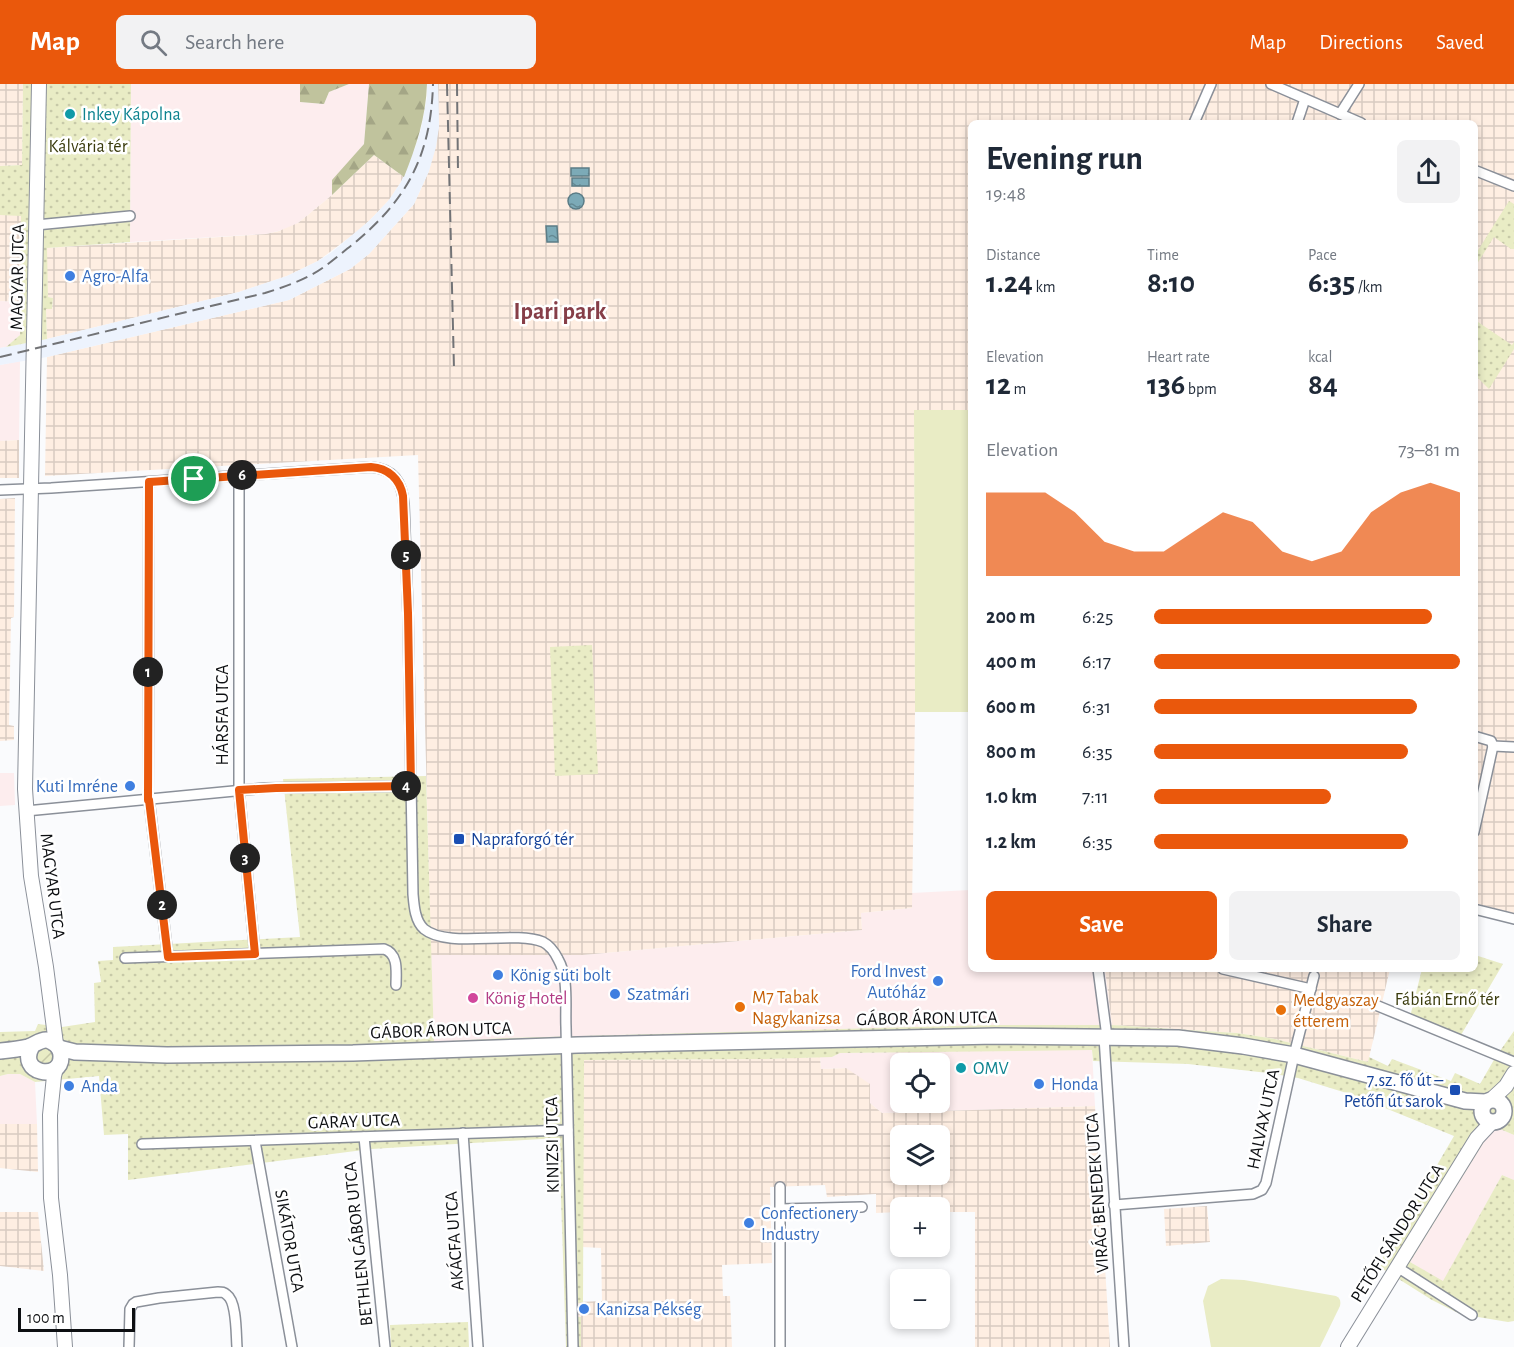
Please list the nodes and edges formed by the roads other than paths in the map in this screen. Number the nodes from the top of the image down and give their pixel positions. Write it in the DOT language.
graph roads {
  1 [pos="39,84"];
  2 [pos="1211,84"];
  3 [pos="1270,84"];
  4 [pos="1359,84"];
  5 [pos="1305,99"];
  6 [pos="1340,114"];
  7 [pos="1195,120"];
  8 [pos="1298,120"];
  9 [pos="1354,120"];
  10 [pos="1478,172"];
  11 [pos="1514,186"];
  12 [pos="130,216"];
  13 [pos="36,225"];
  14 [pos="239,476"];
  15 [pos="149,482"];
  16 [pos="31,489"];
  17 [pos="0,490"];
  18 [pos="1478,737"];
  19 [pos="1494,746"];
  20 [pos="1514,747"];
  21 [pos="411,786"];
  22 [pos="239,790"];
  23 [pos="148,800"];
  24 [pos="26,811"];
  25 [pos="1478,815"];
  26 [pos="1478,910"];
  27 [pos="1514,919"];
  28 [pos="255,954"];
  29 [pos="168,957"];
  30 [pos="125,958"];
  31 [pos="1098,972"];
  32 [pos="1236,972"];
  33 [pos="1314,976"];
  34 [pos="396,985"];
  35 [pos="1311,989"];
  36 [pos="1378,1006"];
  37 [pos="50,1009"];
  38 [pos="1105,1037"];
  39 [pos="34,1044"];
  40 [pos="567,1046"];
  41 [pos="0,1051"];
  42 [pos="1294,1055"];
  43 [pos="58,1056"];
  44 [pos="0,1057"];
  45 [pos="1514,1062"];
  46 [pos="34,1067"];
  47 [pos="1514,1073"];
  48 [pos="1497,1113"];
  49 [pos="50,1115"];
  50 [pos="568,1130"];
  51 [pos="463,1133"];
  52 [pos="364,1137"];
  53 [pos="255,1141"];
  54 [pos="142,1144"];
  55 [pos="780,1187"];
  56 [pos="1114,1205"];
  57 [pos="862,1207"];
  58 [pos="780,1209"];
  59 [pos="1396,1267"];
  60 [pos="1472,1315"];
  61 [pos="65,1347"];
  62 [pos="129,1347"];
  63 [pos="237,1347"];
  64 [pos="292,1347"];
  65 [pos="385,1347"];
  66 [pos="478,1347"];
  67 [pos="573,1347"];
  68 [pos="780,1347"];
  69 [pos="1124,1347"];
  70 [pos="1348,1347"];
  1 -- 13 [label="main road, MAGYAR UTCA"];
  2 -- 7 [label="street"];
  3 -- 5 [label="street"];
  4 -- 6 [label="street"];
  5 -- 6 [label="street"];
  5 -- 8 [label="street"];
  6 -- 9 [label="street"];
  10 -- 11 [label="street"];
  12 -- 13 [label="street"];
  13 -- 16 [label="main road, MAGYAR UTCA"];
  14 -- 15 [label="street"];
  14 -- 21 [label="street"];
  14 -- 22 [label="street, HÁRSFA UTCA"];
  15 -- 16 [label="street"];
  15 -- 23 [label="street"];
  16 -- 17 [label="street"];
  16 -- 24 [label="main road, MAGYAR UTCA"];
  18 -- 19 [label="street"];
  19 -- 20 [label="street"];
  19 -- 25 [label="street"];
  21 -- 22 [label="street"];
  21 -- 40 [label="street, KINIZSI UTCA"];
  22 -- 23 [label="street"];
  22 -- 28 [label="street, HÁRSFA UTCA"];
  23 -- 24 [label="street"];
  23 -- 29 [label="street"];
  24 -- 37 [label="main road, MAGYAR UTCA"];
  26 -- 27 [label="street"];
  28 -- 29 [label="street"];
  28 -- 34 [label="street"];
  29 -- 30 [label="street"];
  31 -- 38 [label="street, VIRÁG BENEDEK UTCA"];
  32 -- 35 [label="street"];
  33 -- 35 [label="street, HALVAX UTCA"];
  35 -- 42 [label="street, HALVAX UTCA"];
  36 -- 45 [label="street"];
  37 -- 39 [label="main road, MAGYAR UTCA"];
  37 -- 43 [label="main road, MAGYAR UTCA"];
  38 -- 40 [label="main road, GÁBOR ÁRON UTCA"];
  38 -- 42 [label="main road, GÁBOR ÁRON UTCA"];
  38 -- 56 [label="street, VIRÁG BENEDEK UTCA"];
  39 -- 41 [label="main road"];
  39 -- 43 [label="main road"];
  39 -- 46 [label="main road"];
  40 -- 43 [label="main road, GÁBOR ÁRON UTCA"];
  40 -- 50 [label="street, KINIZSI UTCA"];
  42 -- 48 [label="main road, GÁBOR ÁRON UTCA"];
  42 -- 56 [label="street, HALVAX UTCA"];
  43 -- 46 [label="main road"];
  43 -- 49 [label="main road, MAGYAR UTCA"];
  44 -- 46 [label="main road"];
  46 -- 49 [label="main road, MAGYAR UTCA"];
  47 -- 48 [label="main road"];
  48 -- 59 [label="main road, PETŐFI SÁNDOR UTCA"];
  49 -- 61 [label="main road, MAGYAR UTCA"];
  50 -- 51 [label="street, GARAY UTCA"];
  50 -- 67 [label="street, KINIZSI UTCA"];
  51 -- 52 [label="street, GARAY UTCA"];
  51 -- 66 [label="street, AKÁCFA UTCA"];
  52 -- 53 [label="street, GARAY UTCA"];
  52 -- 65 [label="street, BETHLEN GÁBOR UTCA"];
  53 -- 54 [label="street, GARAY UTCA"];
  53 -- 64 [label="street, SIKÁTOR UTCA"];
  55 -- 58 [label="street"];
  56 -- 69 [label="street, VIRÁG BENEDEK UTCA"];
  57 -- 58 [label="street"];
  58 -- 68 [label="street"];
  59 -- 60 [label="street"];
  59 -- 70 [label="main road, PETŐFI SÁNDOR UTCA"];
  62 -- 63 [label="street"];
}
